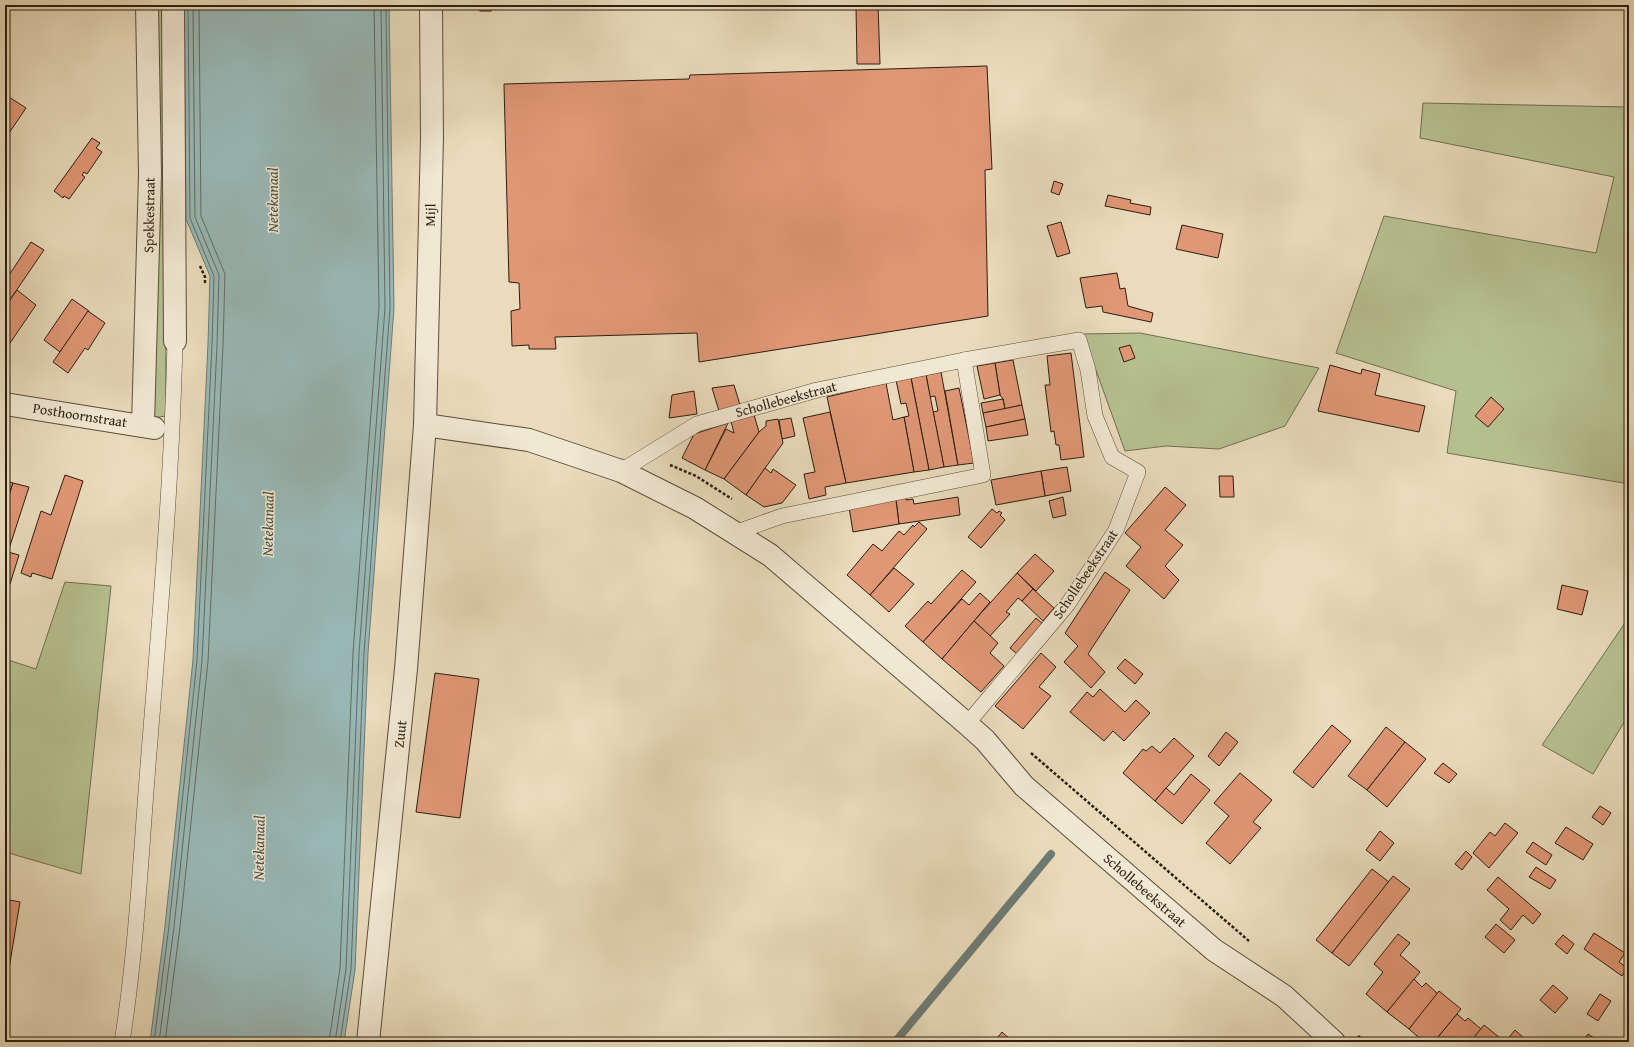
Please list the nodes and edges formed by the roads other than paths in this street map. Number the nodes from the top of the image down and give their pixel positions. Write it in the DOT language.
graph roads {
  1 [pos="147,5"];
  2 [pos="173,5"];
  3 [pos="431,5"];
  4 [pos="176,341"];
  5 [pos="964,360"];
  6 [pos="5,404"];
  7 [pos="425,425"];
  8 [pos="149,427"];
  9 [pos="621,471"];
  10 [pos="734,532"];
  11 [pos="967,724"];
  12 [pos="122,1042"];
  13 [pos="368,1042"];
  14 [pos="1334,1042"];
  1 -- 8 [label="street, Spekkestraat"];
  2 -- 4 [label="street"];
  3 -- 7 [label="street, Mijl"];
  4 -- 12 [label="lane"];
  5 -- 9 [label="lane, Schollebeekstraat"];
  5 -- 10 [label="lane"];
  5 -- 11 [label="lane, Schollebeekstraat"];
  6 -- 8 [label="street, Posthoornstraat"];
  7 -- 9 [label="street, Schollebeekstraat"];
  7 -- 13 [label="street, Zuut"];
  9 -- 10 [label="street, Schollebeekstraat"];
  10 -- 11 [label="street, Schollebeekstraat"];
  11 -- 14 [label="street, Schollebeekstraat"];
}
